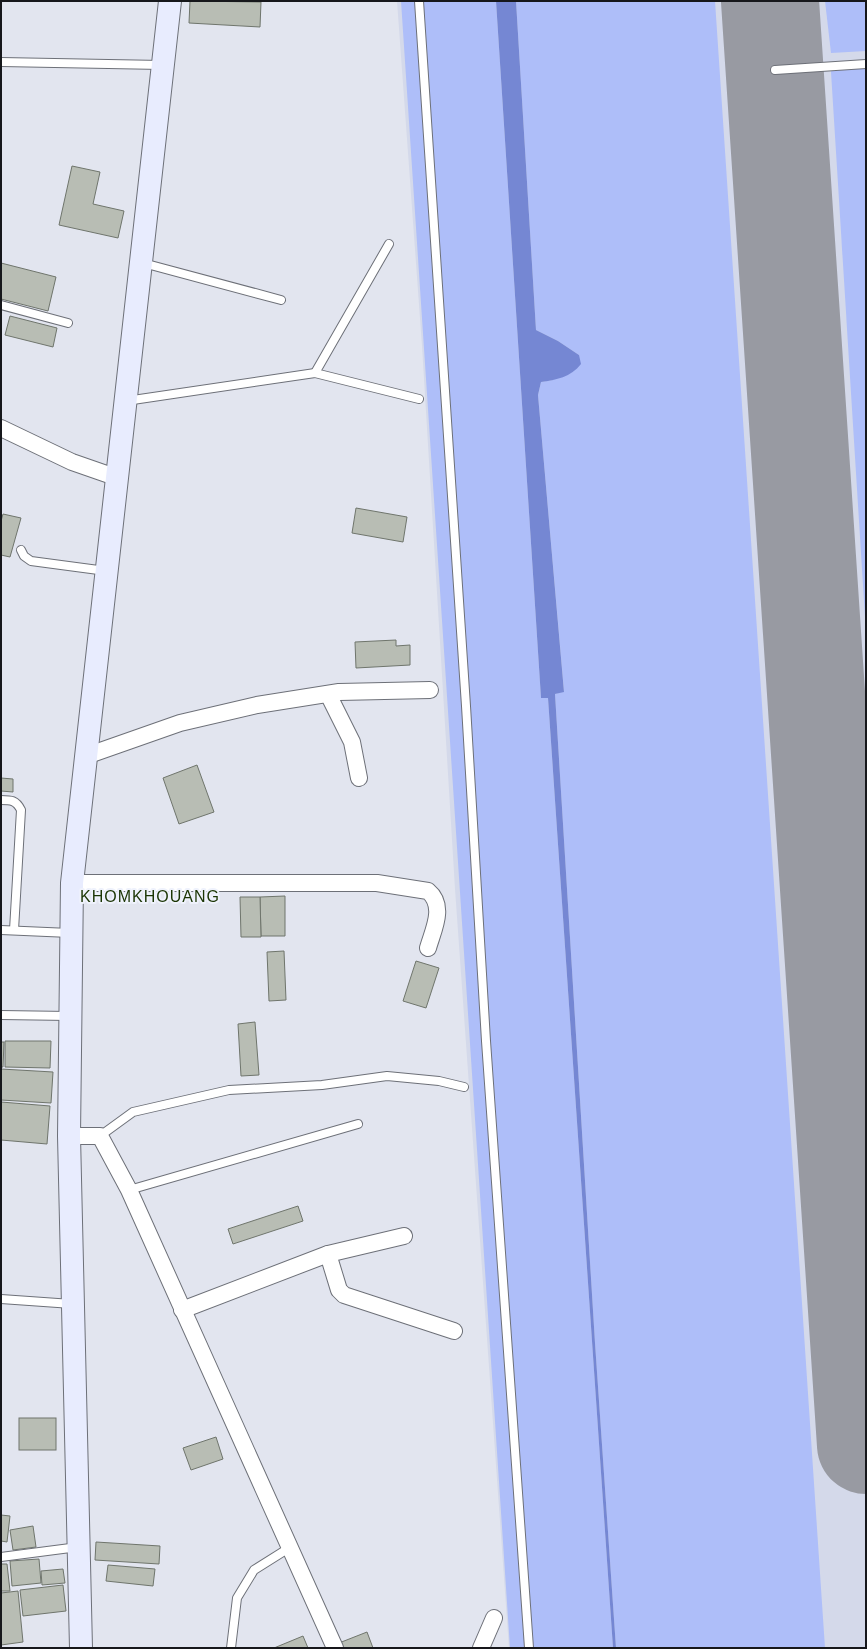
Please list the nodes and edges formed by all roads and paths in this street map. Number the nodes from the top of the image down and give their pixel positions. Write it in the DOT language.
graph roads {
  1 [pos="170,1"];
  2 [pos="419,1"];
  3 [pos="1,62"];
  4 [pos="866,64"];
  5 [pos="163,65"];
  6 [pos="774,70"];
  7 [pos="389,244"];
  8 [pos="140,262"];
  9 [pos="281,300"];
  10 [pos="1,305"];
  11 [pos="68,323"];
  12 [pos="315,373"];
  13 [pos="419,399"];
  14 [pos="125,401"];
  15 [pos="1,428"];
  16 [pos="118,478"];
  17 [pos="21,550"];
  18 [pos="108,571"];
  19 [pos="430,690"];
  20 [pos="328,694"];
  21 [pos="86,756"];
  22 [pos="359,778"];
  23 [pos="1,800"];
  24 [pos="72,883"];
  25 [pos="1,930"];
  26 [pos="14,930"];
  27 [pos="71,933"];
  28 [pos="428,948"];
  29 [pos="1,1015"];
  30 [pos="70,1016"];
  31 [pos="464,1087"];
  32 [pos="358,1124"];
  33 [pos="69,1136"];
  34 [pos="100,1136"];
  35 [pos="129,1190"];
  36 [pos="404,1236"];
  37 [pos="328,1254"];
  38 [pos="1,1299"];
  39 [pos="73,1304"];
  40 [pos="182,1310"];
  41 [pos="454,1331"];
  42 [pos="79,1547"];
  43 [pos="289,1548"];
  44 [pos="1,1557"];
  45 [pos="494,1618"];
  46 [pos="82,1648"];
  47 [pos="231,1648"];
  48 [pos="335,1648"];
  49 [pos="481,1648"];
  50 [pos="529,1648"];
  1 -- 5 [label="main road"];
  2 -- 50 [label="lane"];
  3 -- 5 [label="lane"];
  4 -- 6 [label="lane"];
  5 -- 8 [label="main road"];
  7 -- 12 [label="lane"];
  8 -- 9 [label="lane"];
  8 -- 14 [label="main road"];
  10 -- 11 [label="lane"];
  12 -- 13 [label="lane"];
  12 -- 14 [label="lane"];
  14 -- 16 [label="main road"];
  15 -- 16 [label="street"];
  16 -- 18 [label="main road"];
  17 -- 18 [label="lane"];
  18 -- 21 [label="main road"];
  19 -- 20 [label="street"];
  20 -- 21 [label="street"];
  20 -- 22 [label="street"];
  21 -- 24 [label="main road"];
  23 -- 26 [label="lane"];
  24 -- 27 [label="main road"];
  24 -- 28 [label="street"];
  25 -- 26 [label="lane"];
  26 -- 27 [label="lane"];
  27 -- 30 [label="main road"];
  29 -- 30 [label="lane"];
  30 -- 33 [label="main road"];
  31 -- 34 [label="lane"];
  32 -- 35 [label="lane"];
  33 -- 34 [label="street"];
  33 -- 39 [label="main road"];
  34 -- 35 [label="street"];
  35 -- 40 [label="street"];
  36 -- 37 [label="street"];
  37 -- 40 [label="street"];
  37 -- 41 [label="street"];
  38 -- 39 [label="lane"];
  39 -- 42 [label="main road"];
  40 -- 43 [label="street"];
  42 -- 44 [label="lane"];
  42 -- 46 [label="main road"];
  43 -- 47 [label="lane"];
  43 -- 48 [label="street"];
  45 -- 49 [label="street"];
}
